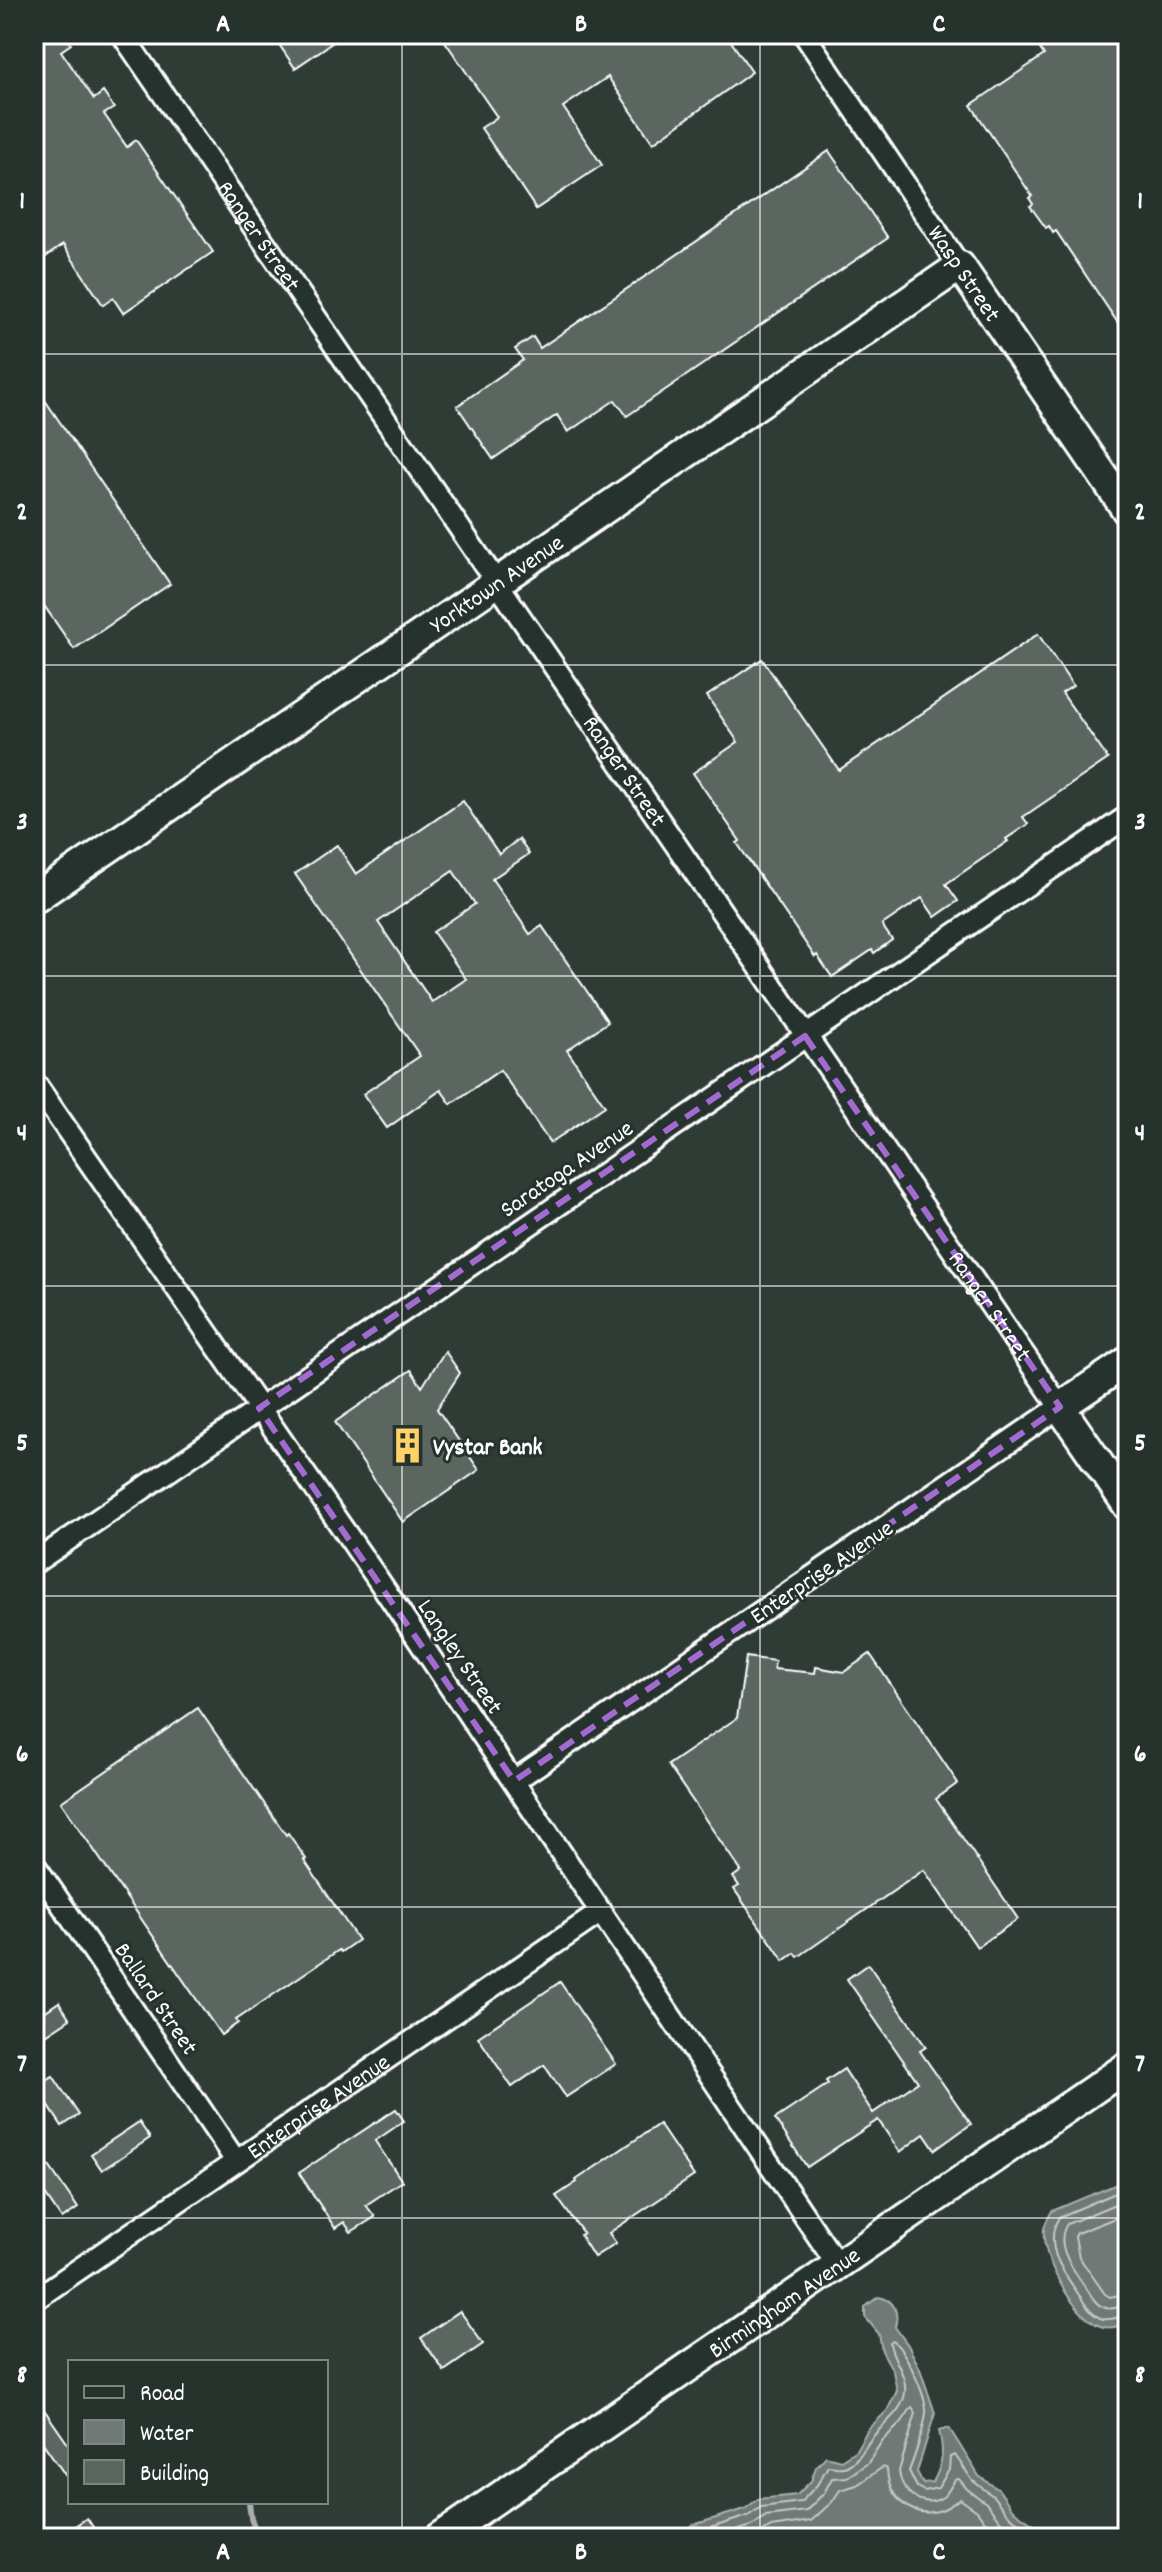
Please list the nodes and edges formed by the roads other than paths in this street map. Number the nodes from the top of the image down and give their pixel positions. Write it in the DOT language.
graph roads {
  1 [pos="122,34"];
  2 [pos="804,34"];
  3 [pos="960,266"];
  4 [pos="1128,512"];
  5 [pos="495,583"];
  6 [pos="1128,816"];
  7 [pos="34,899"];
  8 [pos="805,1036"];
  9 [pos="34,1082"];
  10 [pos="1128,1361"];
  11 [pos="1060,1407"];
  12 [pos="259,1408"];
  13 [pos="1128,1506"];
  14 [pos="34,1563"];
  15 [pos="514,1781"];
  16 [pos="34,1864"];
  17 [pos="601,1912"];
  18 [pos="1128,2066"];
  19 [pos="236,2161"];
  20 [pos="838,2266"];
  21 [pos="34,2300"];
  22 [pos="439,2538"];
  1 -- 5 [label="street, Ranger Street"];
  2 -- 3 [label="street, Wasp Street"];
  3 -- 4 [label="main road, Wasp Street"];
  3 -- 5 [label="main road, Yorktown Avenue"];
  5 -- 7 [label="main road, Yorktown Avenue"];
  5 -- 8 [label="street, Ranger Street"];
  6 -- 8 [label="street, Saratoga Avenue"];
  8 -- 11 [label="street, Ranger Street"];
  8 -- 12 [label="street, Saratoga Avenue"];
  9 -- 12 [label="street, Langley Street"];
  10 -- 11 [label="main road, Enterprise Avenue"];
  11 -- 13 [label="main road, Ranger Street"];
  11 -- 15 [label="street, Enterprise Avenue"];
  12 -- 14 [label="street, Saratoga Avenue"];
  12 -- 15 [label="street, Langley Street"];
  15 -- 17 [label="street, Langley Street"];
  16 -- 19 [label="street, Ballard Street"];
  17 -- 19 [label="street, Enterprise Avenue"];
  17 -- 20 [label="street, Langley Street"];
  18 -- 20 [label="main road, Birmingham Avenue"];
  19 -- 21 [label="street, Enterprise Avenue"];
  20 -- 22 [label="main road, Birmingham Avenue"];
}
